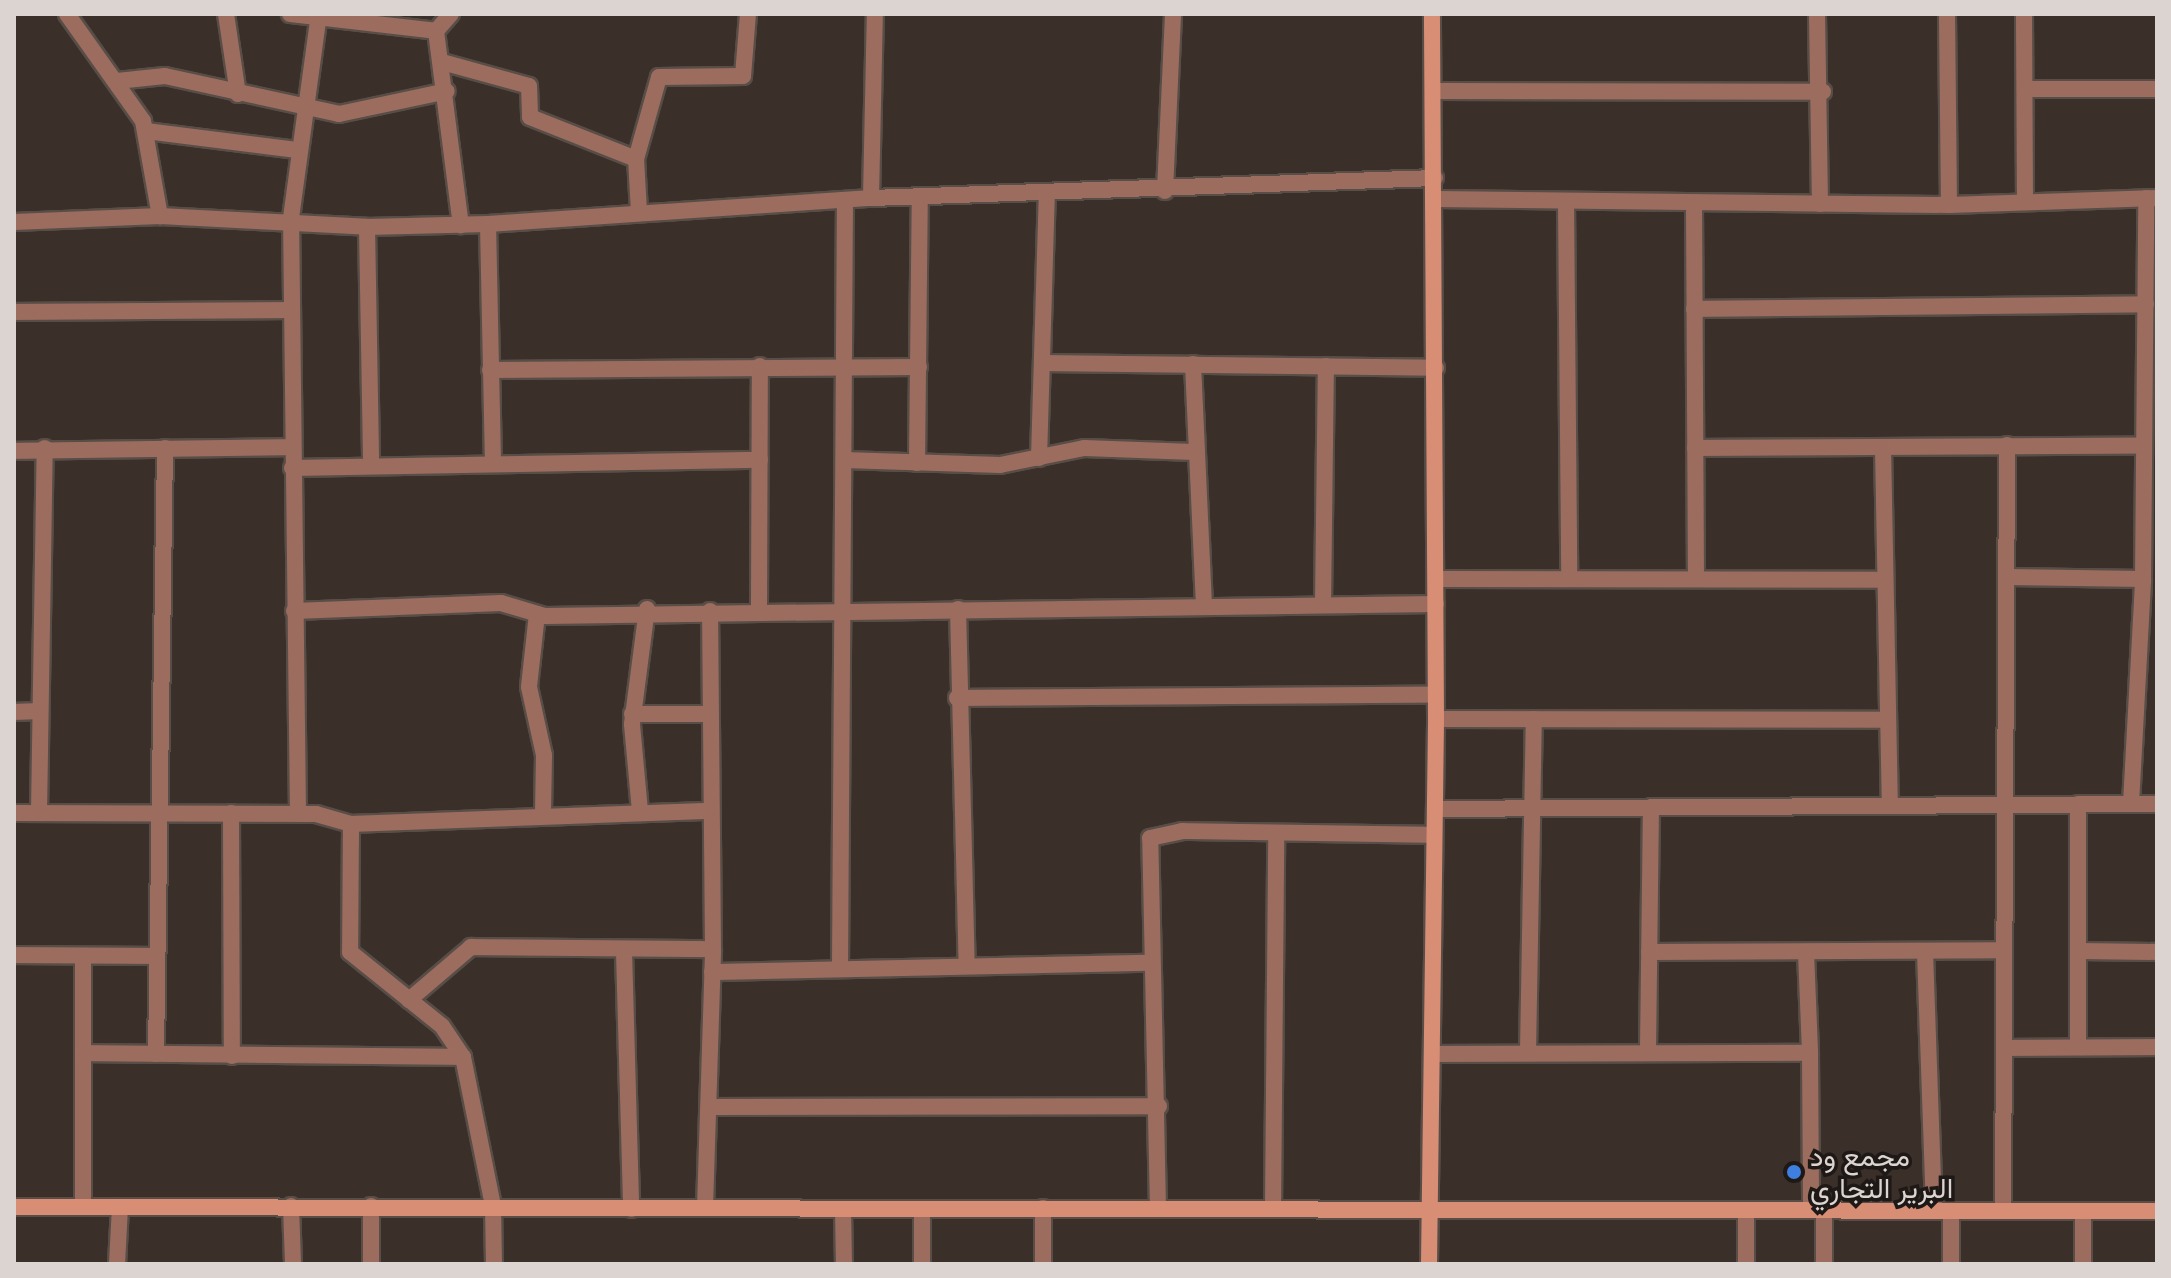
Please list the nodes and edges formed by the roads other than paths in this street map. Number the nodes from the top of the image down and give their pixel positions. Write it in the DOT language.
graph roads {
  1 [pos="67,14"];
  2 [pos="226,14"];
  3 [pos="290,14"];
  4 [pos="451,14"];
  5 [pos="748,14"];
  6 [pos="875,14"];
  7 [pos="1173,14"];
  8 [pos="1432,14"];
  9 [pos="1817,14"];
  10 [pos="1947,14"];
  11 [pos="2024,14"];
  12 [pos="317,18"];
  13 [pos="436,31"];
  14 [pos="442,62"];
  15 [pos="117,81"];
  16 [pos="2025,89"];
  17 [pos="2157,89"];
  18 [pos="447,91"];
  19 [pos="1433,91"];
  20 [pos="1823,92"];
  21 [pos="238,94"];
  22 [pos="304,111"];
  23 [pos="146,131"];
  24 [pos="297,150"];
  25 [pos="636,159"];
  26 [pos="1435,178"];
  27 [pos="1165,191"];
  28 [pos="1047,193"];
  29 [pos="920,196"];
  30 [pos="871,198"];
  31 [pos="2152,198"];
  32 [pos="1436,199"];
  33 [pos="845,200"];
  34 [pos="1566,201"];
  35 [pos="2025,202"];
  36 [pos="1694,203"];
  37 [pos="1820,204"];
  38 [pos="1949,205"];
  39 [pos="639,212"];
  40 [pos="160,216"];
  41 [pos="291,218"];
  42 [pos="14,222"];
  43 [pos="488,224"];
  44 [pos="461,225"];
  45 [pos="367,227"];
  46 [pos="2146,304"];
  47 [pos="1694,309"];
  48 [pos="289,310"];
  49 [pos="14,312"];
  50 [pos="1042,363"];
  51 [pos="1193,364"];
  52 [pos="760,366"];
  53 [pos="1326,366"];
  54 [pos="842,367"];
  55 [pos="919,367"];
  56 [pos="1436,368"];
  57 [pos="490,370"];
  58 [pos="2007,445"];
  59 [pos="292,447"];
  60 [pos="45,448"];
  61 [pos="165,448"];
  62 [pos="1695,448"];
  63 [pos="1883,448"];
  64 [pos="14,451"];
  65 [pos="1194,452"];
  66 [pos="2148,456"];
  67 [pos="1039,458"];
  68 [pos="760,460"];
  69 [pos="844,460"];
  70 [pos="493,463"];
  71 [pos="917,463"];
  72 [pos="371,465"];
  73 [pos="292,468"];
  74 [pos="2008,577"];
  75 [pos="1569,578"];
  76 [pos="1696,578"];
  77 [pos="1436,579"];
  78 [pos="2143,579"];
  79 [pos="1884,580"];
  80 [pos="1436,604"];
  81 [pos="1323,605"];
  82 [pos="1204,606"];
  83 [pos="2149,608"];
  84 [pos="647,609"];
  85 [pos="841,609"];
  86 [pos="958,609"];
  87 [pos="759,610"];
  88 [pos="294,611"];
  89 [pos="710,611"];
  90 [pos="537,614"];
  91 [pos="1435,695"];
  92 [pos="957,698"];
  93 [pos="39,711"];
  94 [pos="14,712"];
  95 [pos="632,714"];
  96 [pos="710,714"];
  97 [pos="1436,719"];
  98 [pos="1534,719"];
  99 [pos="1888,720"];
  100 [pos="1890,803"];
  101 [pos="2007,804"];
  102 [pos="2078,804"];
  103 [pos="2131,804"];
  104 [pos="2157,804"];
  105 [pos="1651,807"];
  106 [pos="1531,808"];
  107 [pos="1435,809"];
  108 [pos="640,811"];
  109 [pos="710,811"];
  110 [pos="14,813"];
  111 [pos="39,813"];
  112 [pos="159,813"];
  113 [pos="231,813"];
  114 [pos="298,814"];
  115 [pos="543,814"];
  116 [pos="351,824"];
  117 [pos="1276,834"];
  118 [pos="1434,835"];
  119 [pos="713,949"];
  120 [pos="2003,950"];
  121 [pos="624,951"];
  122 [pos="2080,951"];
  123 [pos="1649,952"];
  124 [pos="1806,952"];
  125 [pos="1925,952"];
  126 [pos="2157,952"];
  127 [pos="14,955"];
  128 [pos="83,956"];
  129 [pos="157,956"];
  130 [pos="1152,963"];
  131 [pos="967,966"];
  132 [pos="840,969"];
  133 [pos="712,972"];
  134 [pos="409,1000"];
  135 [pos="2078,1046"];
  136 [pos="2157,1047"];
  137 [pos="2004,1048"];
  138 [pos="1648,1050"];
  139 [pos="1528,1052"];
  140 [pos="83,1053"];
  141 [pos="1810,1053"];
  142 [pos="156,1054"];
  143 [pos="1435,1054"];
  144 [pos="232,1056"];
  145 [pos="463,1057"];
  146 [pos="1159,1106"];
  147 [pos="710,1107"];
  148 [pos="291,1206"];
  149 [pos="371,1206"];
  150 [pos="493,1206"];
  151 [pos="14,1207"];
  152 [pos="83,1207"];
  153 [pos="120,1207"];
  154 [pos="705,1208"];
  155 [pos="1043,1208"];
  156 [pos="631,1209"];
  157 [pos="843,1209"];
  158 [pos="1158,1209"];
  159 [pos="1273,1209"];
  160 [pos="1818,1209"];
  161 [pos="922,1210"];
  162 [pos="1746,1210"];
  163 [pos="1934,1211"];
  164 [pos="1951,1211"];
  165 [pos="2003,1211"];
  166 [pos="2157,1211"];
  167 [pos="1429,1212"];
  168 [pos="2083,1212"];
  169 [pos="117,1264"];
  170 [pos="293,1264"];
  171 [pos="371,1264"];
  172 [pos="494,1264"];
  173 [pos="844,1264"];
  174 [pos="922,1264"];
  175 [pos="1043,1264"];
  176 [pos="1429,1264"];
  177 [pos="1746,1264"];
  178 [pos="1824,1264"];
  179 [pos="1951,1264"];
  180 [pos="2083,1264"];
  1 -- 15 [label="street"];
  2 -- 21 [label="street"];
  3 -- 12 [label="street"];
  4 -- 13 [label="street"];
  5 -- 25 [label="street"];
  6 -- 30 [label="street"];
  7 -- 27 [label="street"];
  8 -- 19 [label="street"];
  9 -- 20 [label="street"];
  10 -- 38 [label="street"];
  11 -- 16 [label="street"];
  12 -- 13 [label="street"];
  12 -- 22 [label="street"];
  13 -- 14 [label="street"];
  14 -- 18 [label="street"];
  14 -- 25 [label="street"];
  15 -- 21 [label="street"];
  15 -- 23 [label="street"];
  16 -- 17 [label="street"];
  16 -- 35 [label="street"];
  18 -- 22 [label="street"];
  18 -- 44 [label="street"];
  19 -- 20 [label="street"];
  19 -- 26 [label="street"];
  20 -- 37 [label="street"];
  21 -- 22 [label="street"];
  22 -- 24 [label="street"];
  23 -- 24 [label="street"];
  23 -- 40 [label="street"];
  24 -- 41 [label="street"];
  25 -- 39 [label="street"];
  26 -- 27 [label="street"];
  26 -- 32 [label="street"];
  27 -- 28 [label="street"];
  28 -- 29 [label="street"];
  28 -- 50 [label="street"];
  29 -- 30 [label="street"];
  29 -- 55 [label="street"];
  30 -- 33 [label="street"];
  31 -- 35 [label="street"];
  31 -- 46 [label="street"];
  32 -- 34 [label="street"];
  32 -- 56 [label="street"];
  33 -- 39 [label="street"];
  33 -- 54 [label="street"];
  34 -- 36 [label="street"];
  34 -- 75 [label="street"];
  35 -- 38 [label="street"];
  36 -- 37 [label="street"];
  36 -- 47 [label="street"];
  37 -- 38 [label="street"];
  39 -- 43 [label="street"];
  40 -- 41 [label="street"];
  40 -- 42 [label="street"];
  41 -- 45 [label="street"];
  41 -- 48 [label="street"];
  43 -- 44 [label="street"];
  43 -- 57 [label="street"];
  44 -- 45 [label="street"];
  45 -- 72 [label="street"];
  46 -- 47 [label="street"];
  46 -- 66 [label="street"];
  47 -- 62 [label="street"];
  48 -- 49 [label="street"];
  48 -- 59 [label="street"];
  50 -- 51 [label="street"];
  50 -- 67 [label="street"];
  51 -- 53 [label="street"];
  51 -- 65 [label="street"];
  52 -- 54 [label="street"];
  52 -- 57 [label="street"];
  52 -- 68 [label="street"];
  53 -- 56 [label="street"];
  53 -- 81 [label="street"];
  54 -- 55 [label="street"];
  54 -- 69 [label="street"];
  55 -- 71 [label="street"];
  56 -- 77 [label="street"];
  57 -- 70 [label="street"];
  58 -- 63 [label="street"];
  58 -- 66 [label="street"];
  58 -- 74 [label="street"];
  59 -- 61 [label="street"];
  59 -- 73 [label="street"];
  60 -- 61 [label="street"];
  60 -- 64 [label="street"];
  60 -- 93 [label="street"];
  61 -- 112 [label="street"];
  62 -- 63 [label="street"];
  62 -- 76 [label="street"];
  63 -- 79 [label="street"];
  65 -- 67 [label="street"];
  65 -- 82 [label="street"];
  66 -- 78 [label="street"];
  67 -- 71 [label="street"];
  68 -- 70 [label="street"];
  68 -- 87 [label="street"];
  69 -- 71 [label="street"];
  69 -- 85 [label="street"];
  70 -- 72 [label="street"];
  72 -- 73 [label="street"];
  73 -- 88 [label="street"];
  74 -- 78 [label="street"];
  74 -- 101 [label="street"];
  75 -- 76 [label="street"];
  75 -- 77 [label="street"];
  76 -- 79 [label="street"];
  77 -- 80 [label="street"];
  78 -- 83 [label="street"];
  79 -- 99 [label="street"];
  80 -- 81 [label="street"];
  80 -- 91 [label="street"];
  81 -- 82 [label="street"];
  82 -- 86 [label="street"];
  83 -- 103 [label="street"];
  84 -- 89 [label="street"];
  84 -- 90 [label="street"];
  84 -- 95 [label="street"];
  85 -- 86 [label="street"];
  85 -- 87 [label="street"];
  85 -- 132 [label="street"];
  86 -- 92 [label="street"];
  87 -- 89 [label="street"];
  88 -- 90 [label="street"];
  88 -- 114 [label="street"];
  89 -- 96 [label="street"];
  90 -- 115 [label="street"];
  91 -- 92 [label="street"];
  91 -- 97 [label="street"];
  92 -- 131 [label="street"];
  93 -- 94 [label="street"];
  93 -- 111 [label="street"];
  95 -- 96 [label="street"];
  95 -- 108 [label="street"];
  96 -- 109 [label="street"];
  97 -- 98 [label="street"];
  97 -- 107 [label="street"];
  98 -- 99 [label="street"];
  98 -- 106 [label="street"];
  99 -- 100 [label="street"];
  100 -- 101 [label="street"];
  100 -- 105 [label="street"];
  101 -- 102 [label="street"];
  101 -- 120 [label="street"];
  102 -- 103 [label="street"];
  102 -- 122 [label="street"];
  103 -- 104 [label="street"];
  105 -- 106 [label="street"];
  105 -- 123 [label="street"];
  106 -- 107 [label="street"];
  106 -- 139 [label="street"];
  107 -- 118 [label="street"];
  108 -- 109 [label="street"];
  108 -- 115 [label="street"];
  109 -- 119 [label="street"];
  110 -- 111 [label="street"];
  111 -- 112 [label="street"];
  112 -- 113 [label="street"];
  112 -- 129 [label="street"];
  113 -- 114 [label="street"];
  113 -- 144 [label="street"];
  114 -- 116 [label="street"];
  115 -- 116 [label="street"];
  116 -- 134 [label="street"];
  117 -- 118 [label="street"];
  117 -- 130 [label="street"];
  117 -- 159 [label="street"];
  118 -- 143 [label="street"];
  119 -- 121 [label="street"];
  119 -- 133 [label="street"];
  120 -- 125 [label="street"];
  120 -- 137 [label="street"];
  121 -- 134 [label="street"];
  121 -- 156 [label="street"];
  122 -- 126 [label="street"];
  122 -- 135 [label="street"];
  123 -- 124 [label="street"];
  123 -- 138 [label="street"];
  124 -- 125 [label="street"];
  124 -- 141 [label="street"];
  125 -- 163 [label="street"];
  127 -- 128 [label="street"];
  128 -- 129 [label="street"];
  128 -- 140 [label="street"];
  129 -- 142 [label="street"];
  130 -- 131 [label="street"];
  130 -- 146 [label="street"];
  131 -- 132 [label="street"];
  132 -- 133 [label="street"];
  133 -- 147 [label="street"];
  134 -- 145 [label="street"];
  135 -- 136 [label="street"];
  135 -- 137 [label="street"];
  137 -- 165 [label="street"];
  138 -- 139 [label="street"];
  138 -- 141 [label="street"];
  139 -- 143 [label="street"];
  140 -- 142 [label="street"];
  140 -- 152 [label="street"];
  141 -- 160 [label="street"];
  142 -- 144 [label="street"];
  143 -- 167 [label="street"];
  144 -- 145 [label="street"];
  145 -- 150 [label="street"];
  146 -- 147 [label="street"];
  146 -- 158 [label="street"];
  147 -- 154 [label="street"];
  148 -- 149 [label="street"];
  148 -- 153 [label="street"];
  148 -- 170 [label="street"];
  149 -- 150 [label="street"];
  149 -- 171 [label="street"];
  150 -- 156 [label="street"];
  150 -- 172 [label="street"];
  151 -- 152 [label="street"];
  152 -- 153 [label="street"];
  153 -- 169 [label="street"];
  154 -- 156 [label="street"];
  154 -- 157 [label="street"];
  155 -- 158 [label="street"];
  155 -- 161 [label="street"];
  155 -- 175 [label="street"];
  157 -- 161 [label="street"];
  157 -- 173 [label="street"];
  158 -- 159 [label="street"];
  159 -- 167 [label="street"];
  160 -- 162 [label="street"];
  160 -- 163 [label="street"];
  160 -- 178 [label="street"];
  161 -- 174 [label="street"];
  162 -- 167 [label="street"];
  162 -- 177 [label="street"];
  163 -- 164 [label="street"];
  164 -- 165 [label="street"];
  164 -- 179 [label="street"];
  165 -- 168 [label="street"];
  166 -- 168 [label="street"];
  167 -- 176 [label="street"];
  168 -- 180 [label="street"];
}
